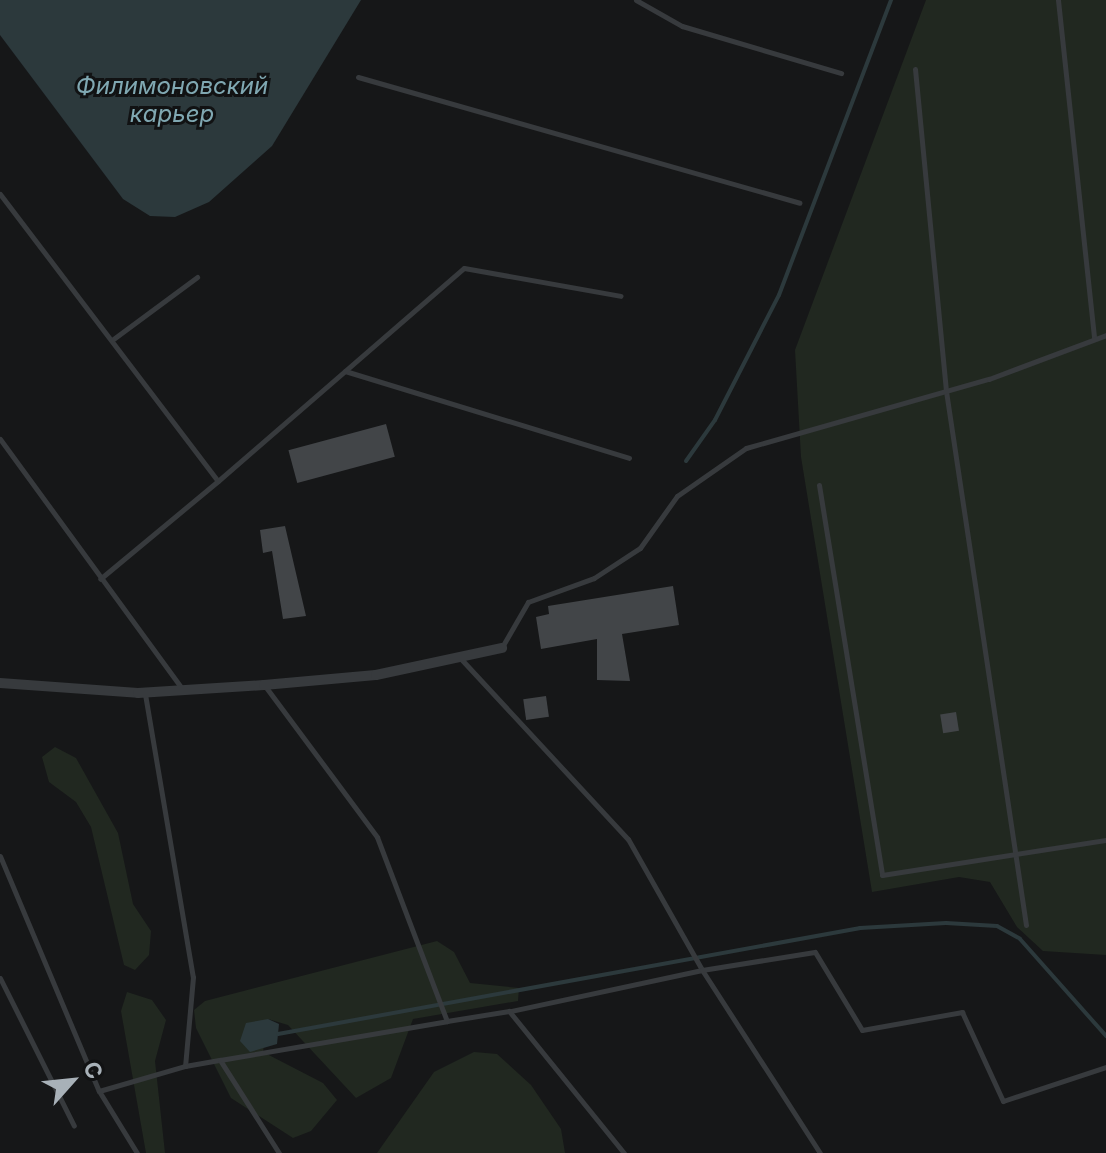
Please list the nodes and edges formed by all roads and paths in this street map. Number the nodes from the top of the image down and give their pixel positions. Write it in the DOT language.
graph roads {
  1 [pos="636,0"];
  2 [pos="1058,0"];
  3 [pos="915,69"];
  4 [pos="841,73"];
  5 [pos="358,77"];
  6 [pos="0,194"];
  7 [pos="799,203"];
  8 [pos="197,277"];
  9 [pos="621,296"];
  10 [pos="1106,335"];
  11 [pos="1094,339"];
  12 [pos="112,340"];
  13 [pos="345,371"];
  14 [pos="946,391"];
  15 [pos="0,439"];
  16 [pos="629,458"];
  17 [pos="218,481"];
  18 [pos="819,485"];
  19 [pos="100,579"];
  20 [pos="502,648"];
  21 [pos="462,660"];
  22 [pos="0,683"];
  23 [pos="264,685"];
  24 [pos="183,690"];
  25 [pos="145,693"];
  26 [pos="1106,840"];
  27 [pos="1018,854"];
  28 [pos="0,856"];
  29 [pos="1026,925"];
  30 [pos="702,970"];
  31 [pos="0,978"];
  32 [pos="509,1011"];
  33 [pos="447,1021"];
  34 [pos="220,1060"];
  35 [pos="185,1066"];
  36 [pos="1106,1067"];
  37 [pos="99,1091"];
  38 [pos="74,1126"];
  39 [pos="137,1153"];
  40 [pos="279,1153"];
  41 [pos="624,1153"];
  42 [pos="820,1153"];
  1 -- 4 [label="lane"];
  2 -- 11 [label="lane"];
  3 -- 14 [label="lane"];
  5 -- 7 [label="lane"];
  6 -- 12 [label="lane"];
  8 -- 12 [label="lane"];
  9 -- 13 [label="lane"];
  10 -- 11 [label="lane"];
  11 -- 14 [label="lane"];
  12 -- 17 [label="lane"];
  13 -- 16 [label="lane"];
  13 -- 17 [label="lane"];
  14 -- 20 [label="lane"];
  14 -- 27 [label="lane"];
  15 -- 19 [label="lane"];
  17 -- 19 [label="lane"];
  18 -- 27 [label="lane"];
  19 -- 24 [label="lane"];
  20 -- 21 [label="street"];
  21 -- 23 [label="street"];
  21 -- 30 [label="lane"];
  22 -- 25 [label="street"];
  23 -- 24 [label="street"];
  23 -- 33 [label="lane"];
  24 -- 25 [label="street"];
  25 -- 35 [label="lane"];
  26 -- 27 [label="lane"];
  27 -- 29 [label="lane"];
  28 -- 37 [label="lane"];
  30 -- 32 [label="lane"];
  30 -- 36 [label="lane"];
  30 -- 42 [label="lane"];
  31 -- 38 [label="lane"];
  32 -- 33 [label="lane"];
  32 -- 41 [label="lane"];
  33 -- 34 [label="lane"];
  34 -- 35 [label="lane"];
  34 -- 40 [label="lane"];
  35 -- 37 [label="lane"];
  37 -- 39 [label="lane"];
}
